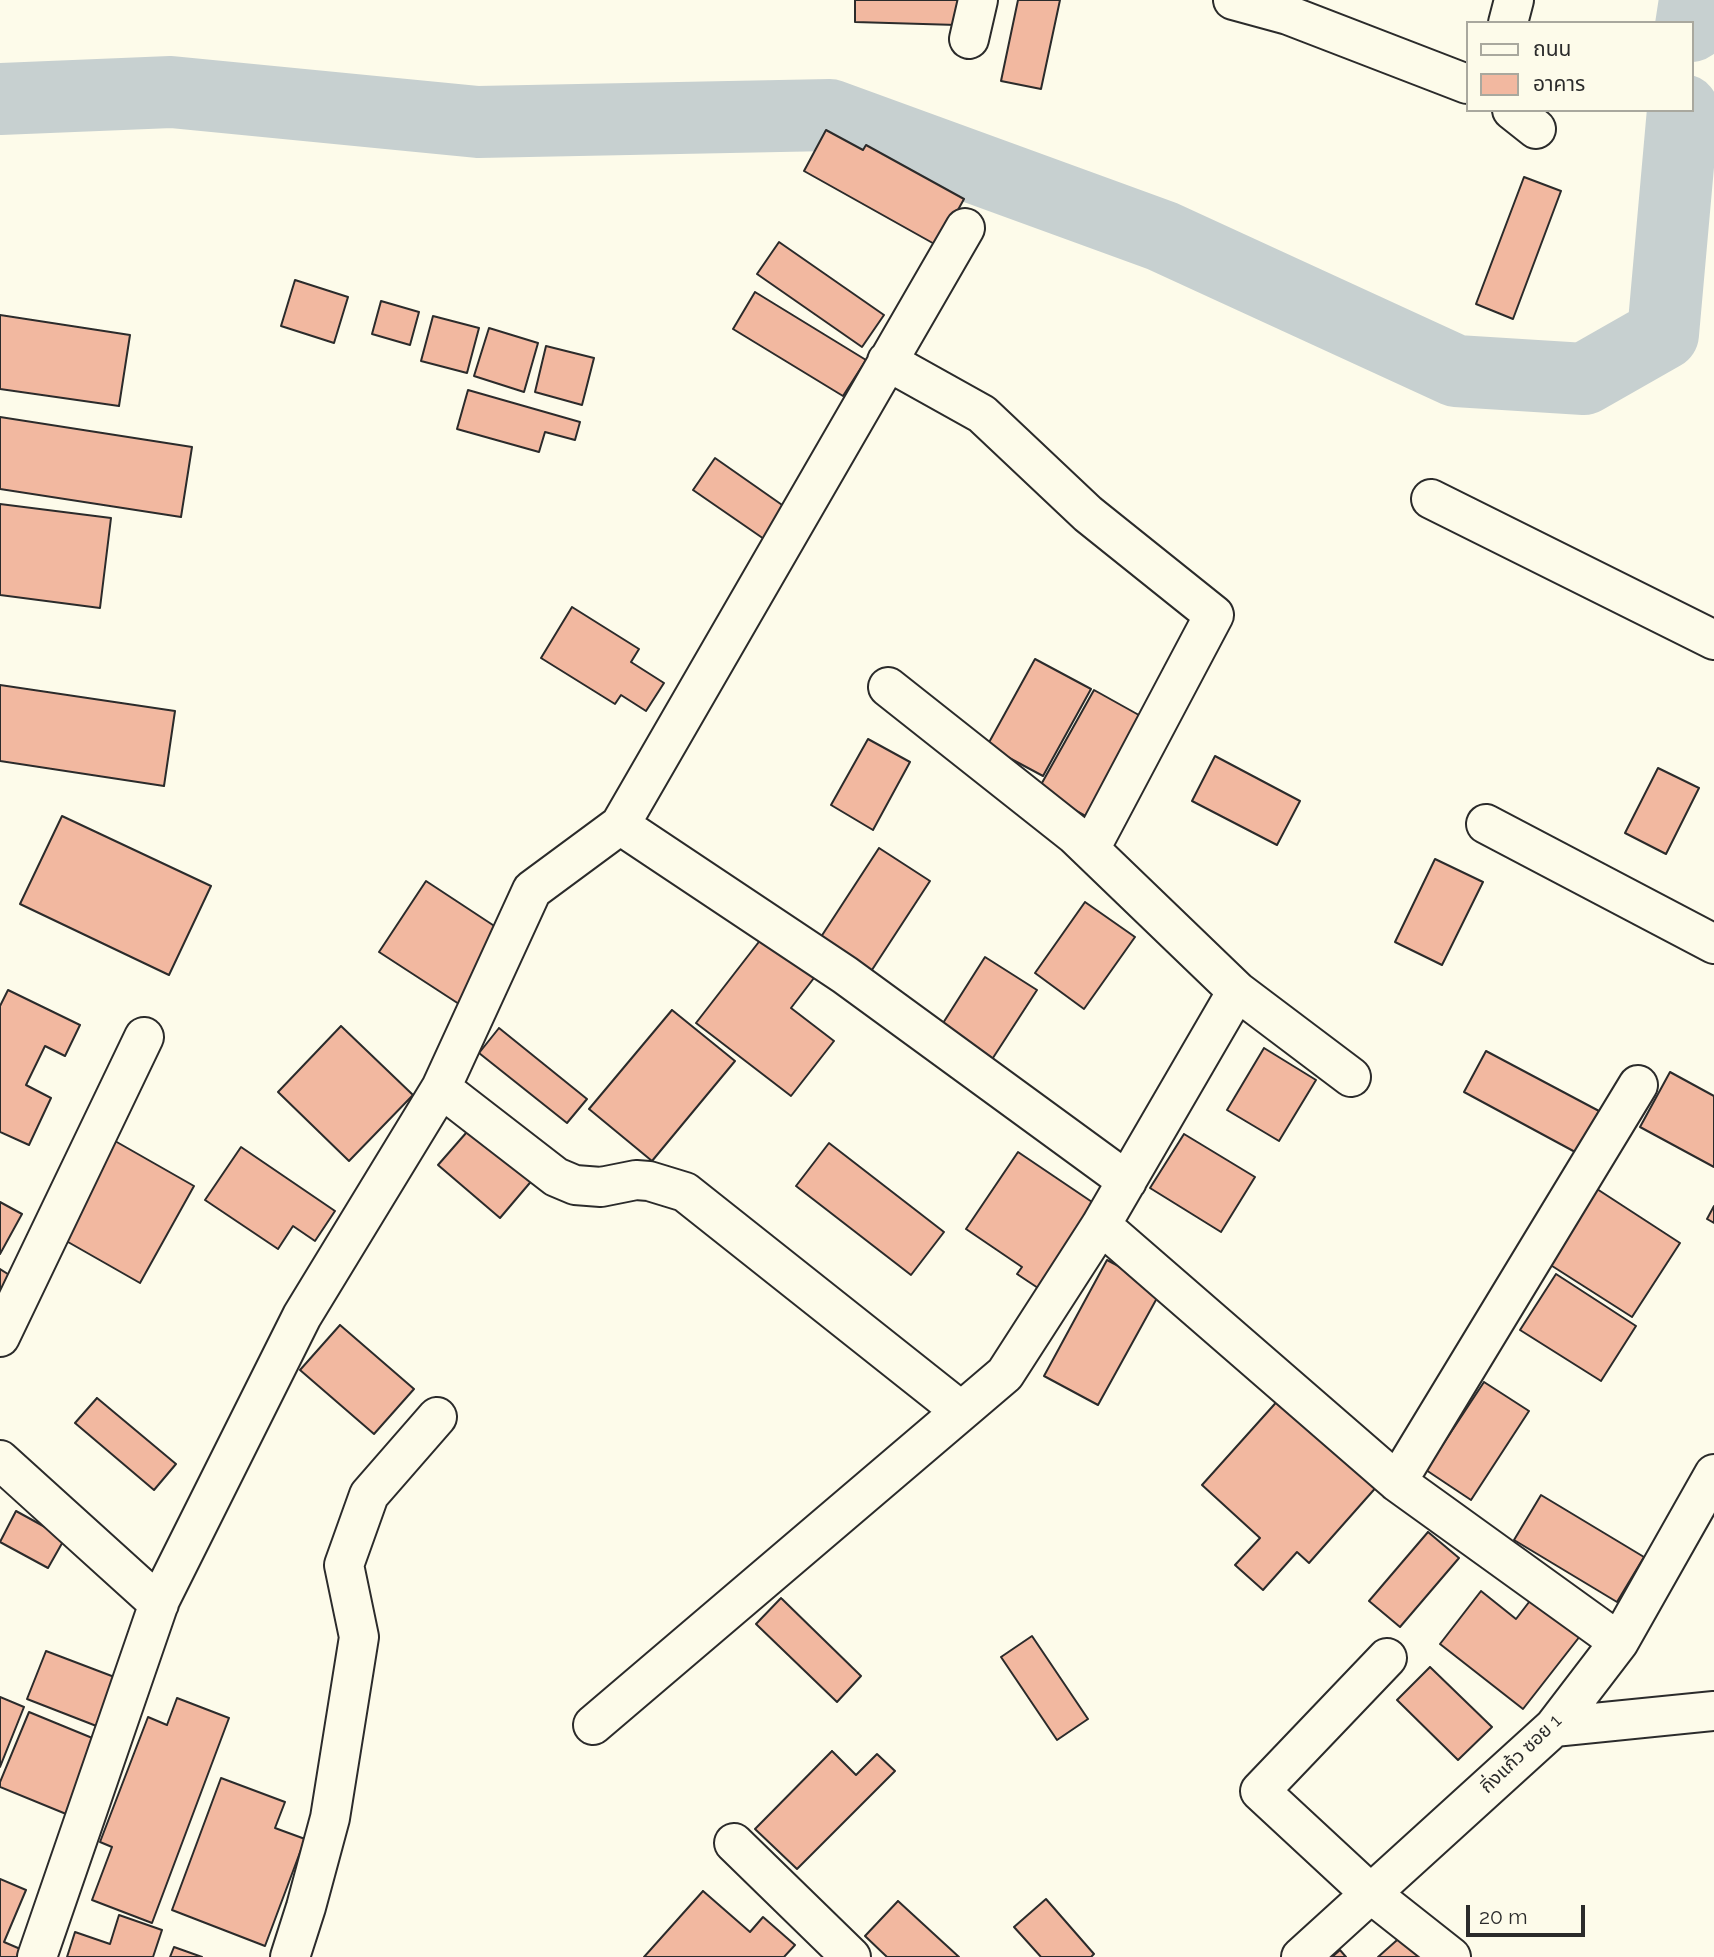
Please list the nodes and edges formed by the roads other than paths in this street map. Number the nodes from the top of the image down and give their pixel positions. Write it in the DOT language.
graph roads {
  1 [pos="978,0"];
  2 [pos="1233,0"];
  3 [pos="1514,0"];
  4 [pos="1290,7"];
  5 [pos="1509,21"];
  6 [pos="969,39"];
  7 [pos="1466,84"];
  8 [pos="965,228"];
  9 [pos="887,362"];
  10 [pos="1431,499"];
  11 [pos="1714,640"];
  12 [pos="888,687"];
  13 [pos="1486,824"];
  14 [pos="620,825"];
  15 [pos="1090,849"];
  16 [pos="1714,944"];
  17 [pos="1237,991"];
  18 [pos="144,1037"];
  19 [pos="1351,1077"];
  20 [pos="1638,1085"];
  21 [pos="441,1088"];
  22 [pos="1127,1181"];
  23 [pos="1101,1225"];
  24 [pos="0,1337"];
  25 [pos="961,1411"];
  26 [pos="437,1417"];
  27 [pos="0,1460"];
  28 [pos="1714,1474"];
  29 [pos="1397,1482"];
  30 [pos="159,1604"];
  31 [pos="1619,1642"];
  32 [pos="1387,1658"];
  33 [pos="1714,1711"];
  34 [pos="593,1725"];
  35 [pos="1554,1727"];
  36 [pos="734,1843"];
  37 [pos="1370,1893"];
  38 [pos="37,1957"];
  39 [pos="290,1957"];
  40 [pos="851,1957"];
  41 [pos="1301,1957"];
  42 [pos="1451,1957"];
  1 -- 6 [label="street"];
  2 -- 4 [label="street"];
  3 -- 5 [label="street"];
  4 -- 7 [label="street"];
  8 -- 9 [label="street"];
  9 -- 14 [label="street"];
  9 -- 15 [label="street"];
  10 -- 11 [label="street"];
  12 -- 15 [label="street"];
  13 -- 16 [label="street"];
  14 -- 21 [label="street"];
  14 -- 22 [label="street"];
  15 -- 17 [label="street"];
  17 -- 19 [label="street"];
  17 -- 22 [label="street"];
  18 -- 24 [label="street"];
  20 -- 29 [label="street"];
  21 -- 25 [label="street"];
  21 -- 30 [label="street"];
  22 -- 23 [label="street"];
  23 -- 25 [label="street"];
  23 -- 29 [label="street"];
  25 -- 34 [label="street"];
  26 -- 39 [label="street"];
  27 -- 30 [label="street"];
  28 -- 31 [label="street, กิ่งแก้ว ซอย 1"];
  29 -- 31 [label="street"];
  30 -- 38 [label="street"];
  31 -- 35 [label="street, กิ่งแก้ว ซอย 1"];
  32 -- 37 [label="street"];
  33 -- 35 [label="street"];
  35 -- 37 [label="street, กิ่งแก้ว ซอย 1"];
  36 -- 40 [label="street"];
  37 -- 41 [label="street, กิ่งแก้ว ซอย 1"];
  37 -- 42 [label="street"];
}
